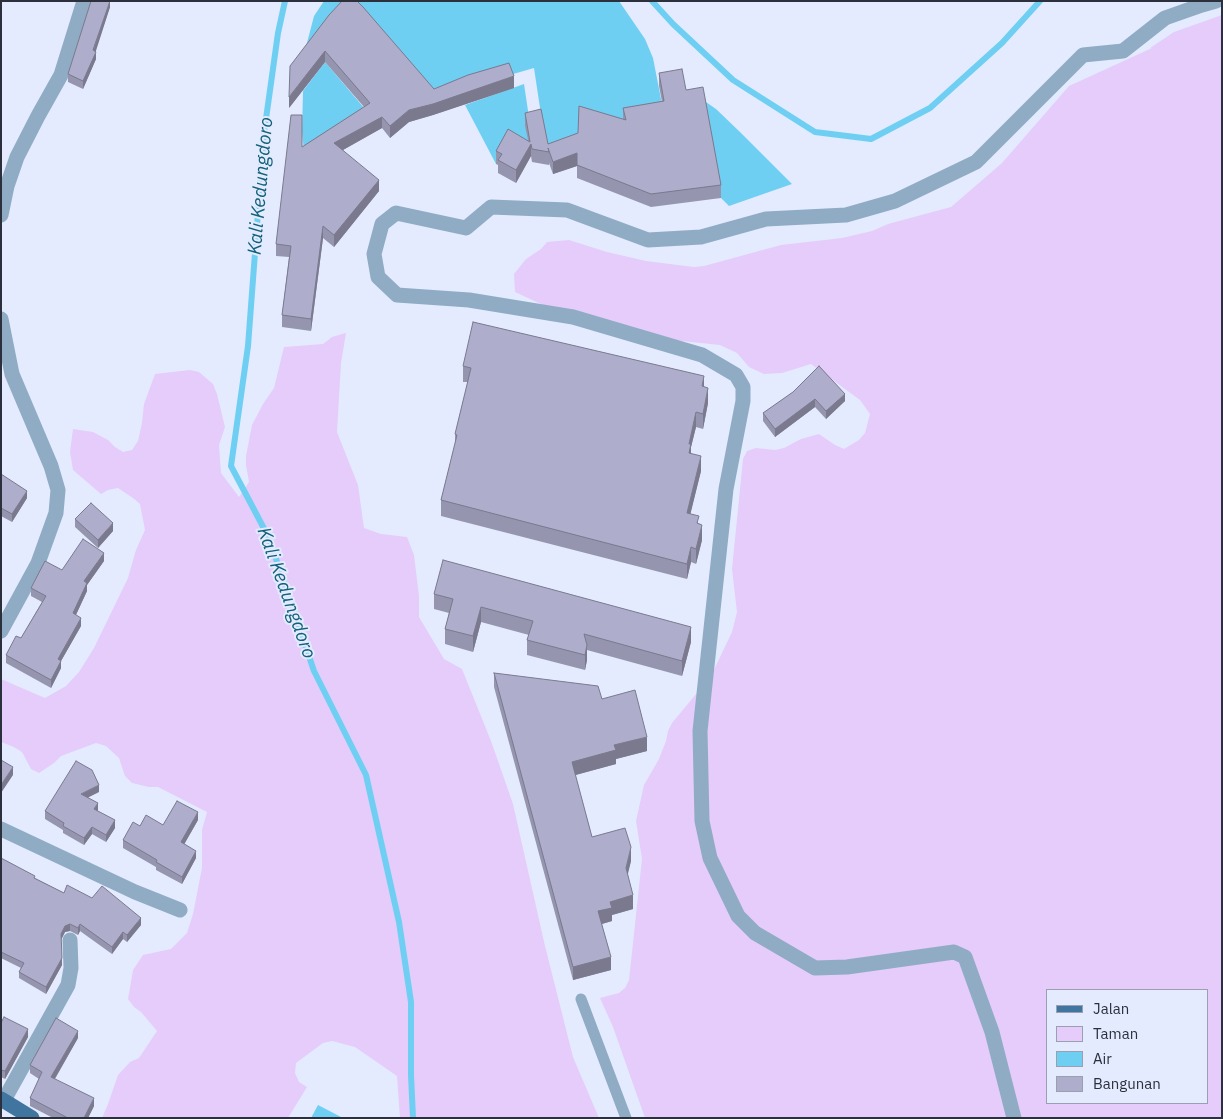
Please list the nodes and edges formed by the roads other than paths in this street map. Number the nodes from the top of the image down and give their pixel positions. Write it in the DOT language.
graph roads {
  1 [pos="84,1"];
  2 [pos="1216,1"];
  3 [pos="1,215"];
  4 [pos="1,319"];
  5 [pos="2,629"];
  6 [pos="1,829"];
  7 [pos="180,910"];
  8 [pos="70,940"];
  9 [pos="581,999"];
  10 [pos="2,1100"];
  11 [pos="32,1118"];
  12 [pos="626,1118"];
  13 [pos="1014,1118"];
  1 -- 3 [label="street"];
  2 -- 13 [label="street"];
  4 -- 5 [label="street"];
  6 -- 7 [label="street"];
  8 -- 10 [label="street"];
  9 -- 12 [label="lane"];
  10 -- 11 [label="main road"];
}
